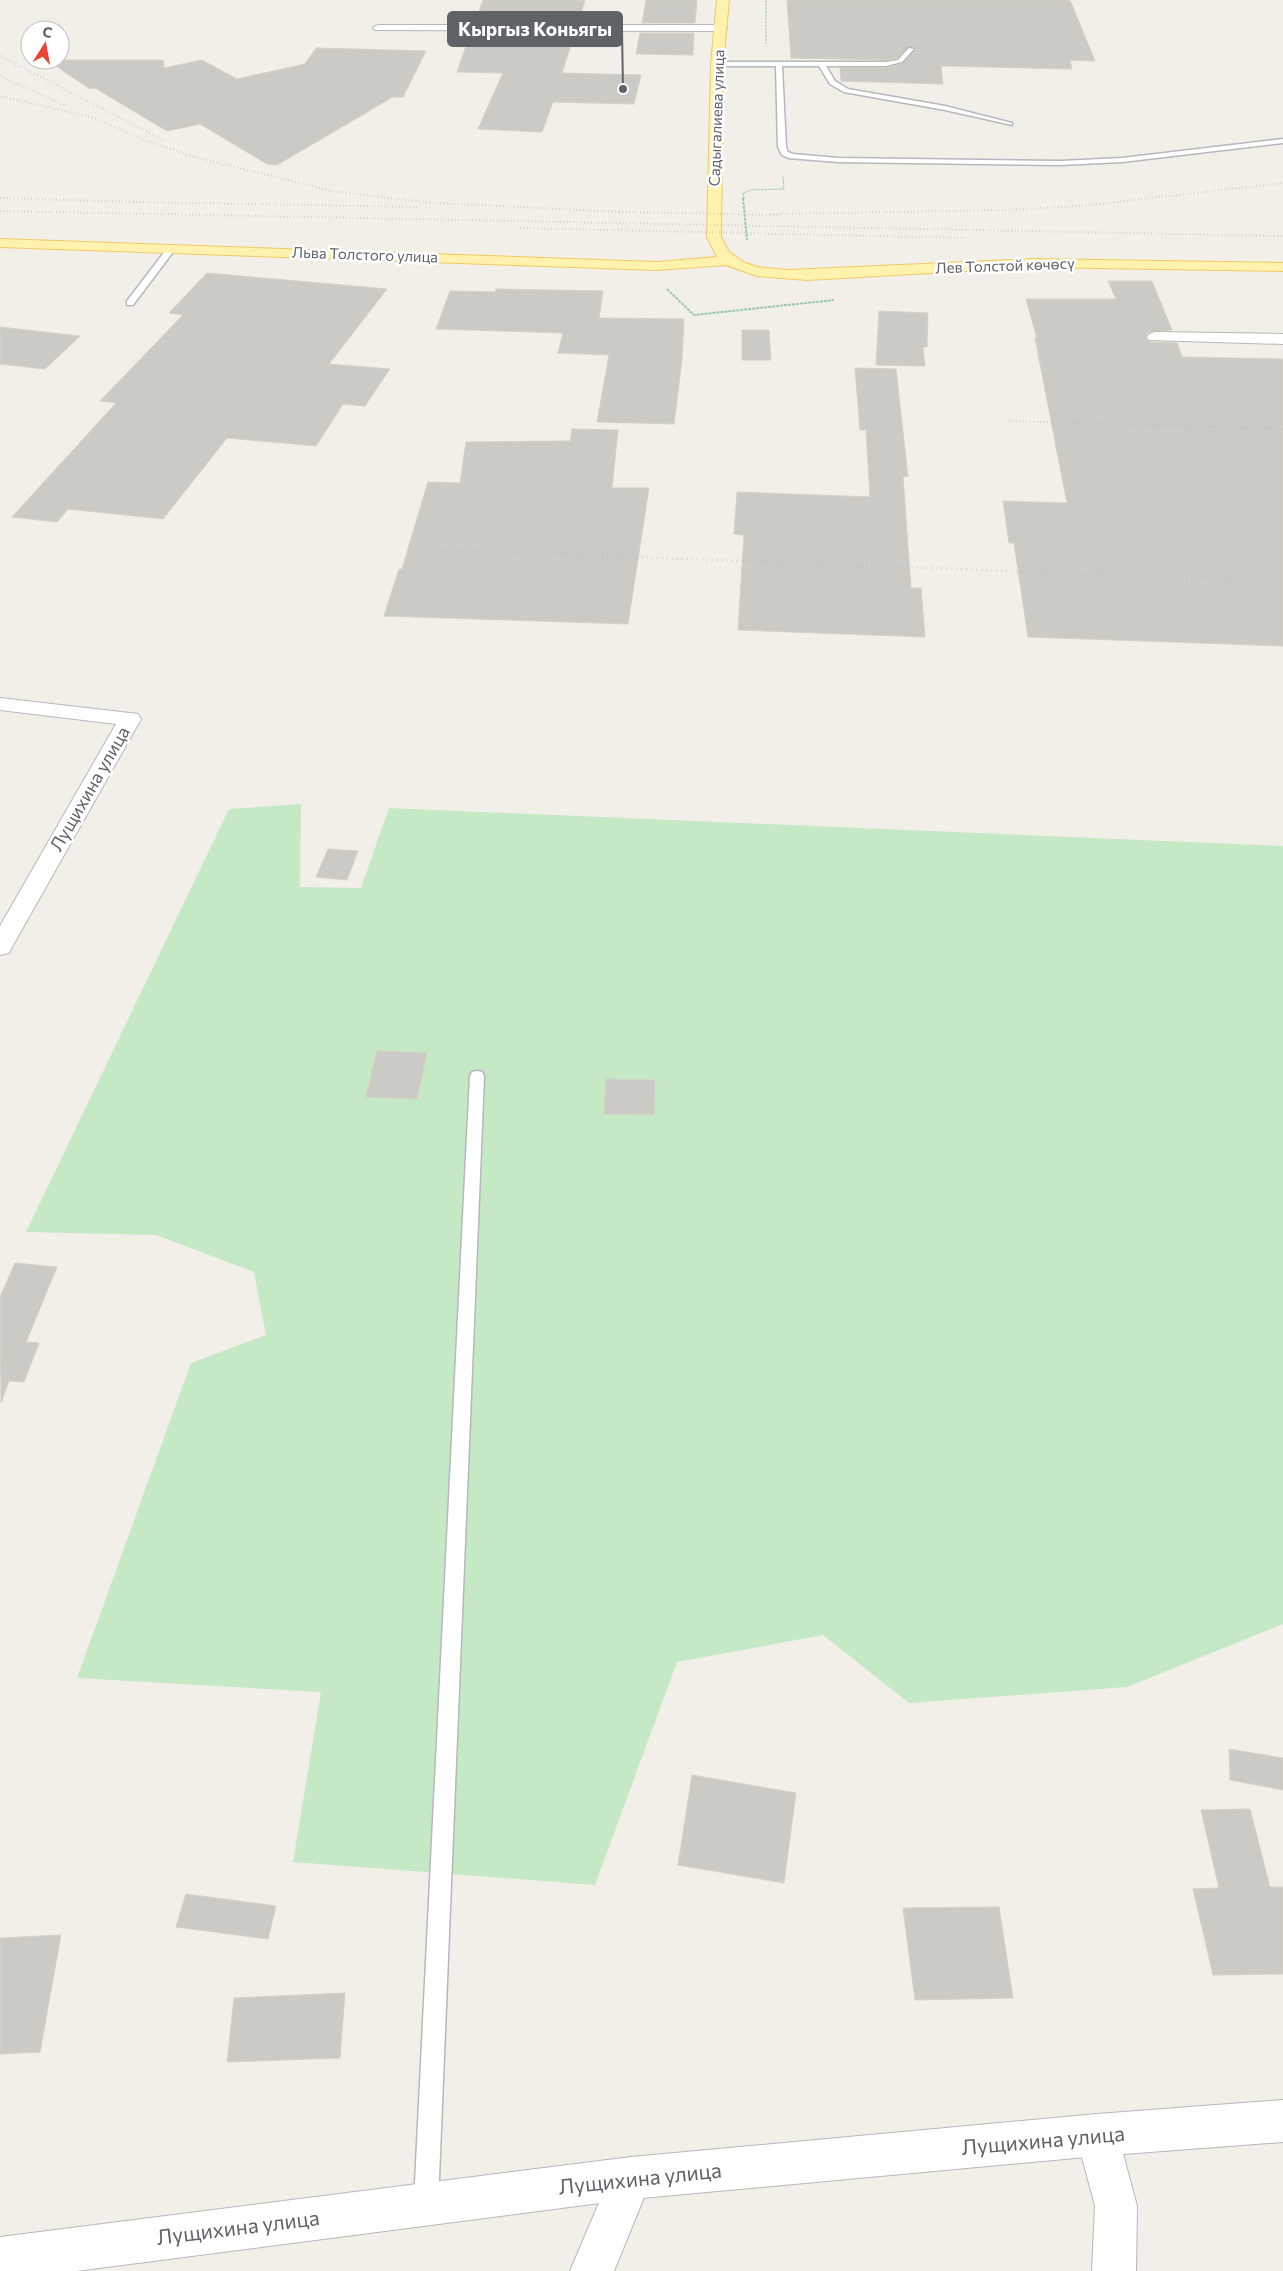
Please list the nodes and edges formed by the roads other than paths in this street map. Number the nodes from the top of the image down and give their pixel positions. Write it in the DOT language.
graph roads {
  1 [pos="723,0"];
  2 [pos="379,28"];
  3 [pos="721,28"];
  4 [pos="911,49"];
  5 [pos="779,63"];
  6 [pos="716,64"];
  7 [pos="820,64"];
  8 [pos="1010,124"];
  9 [pos="1283,141"];
  10 [pos="0,243"];
  11 [pos="172,248"];
  12 [pos="730,260"];
  13 [pos="1283,267"];
  14 [pos="130,303"];
  15 [pos="1155,337"];
  16 [pos="1283,339"];
  17 [pos="0,704"];
  18 [pos="0,947"];
  19 [pos="477,1076"];
  20 [pos="1283,2121"];
  21 [pos="1097,2136"];
  22 [pos="631,2178"];
  23 [pos="426,2204"];
  24 [pos="0,2259"];
  25 [pos="592,2271"];
  26 [pos="1114,2271"];
  1 -- 3 [label="main road, Садыгалиева улица"];
  2 -- 3 [label="street"];
  3 -- 6 [label="main road, Садыгалиева улица"];
  4 -- 7 [label="lane"];
  5 -- 6 [label="lane"];
  5 -- 7 [label="lane"];
  5 -- 9 [label="lane"];
  6 -- 12 [label="main road, Садыгалиева улица"];
  7 -- 8 [label="lane"];
  10 -- 11 [label="main road, Льва Толстого улица"];
  11 -- 12 [label="main road, Льва Толстого улица"];
  11 -- 14 [label="lane"];
  12 -- 13 [label="main road, Лев Толстой көчөсү"];
  15 -- 16 [label="street"];
  17 -- 18 [label="street, Лущихина улица"];
  19 -- 23 [label="lane"];
  20 -- 21 [label="street, Лущихина улица"];
  21 -- 22 [label="street, Лущихина улица"];
  21 -- 26 [label="street"];
  22 -- 23 [label="street, Лущихина улица"];
  22 -- 25 [label="street"];
  23 -- 24 [label="street, Лущихина улица"];
}
